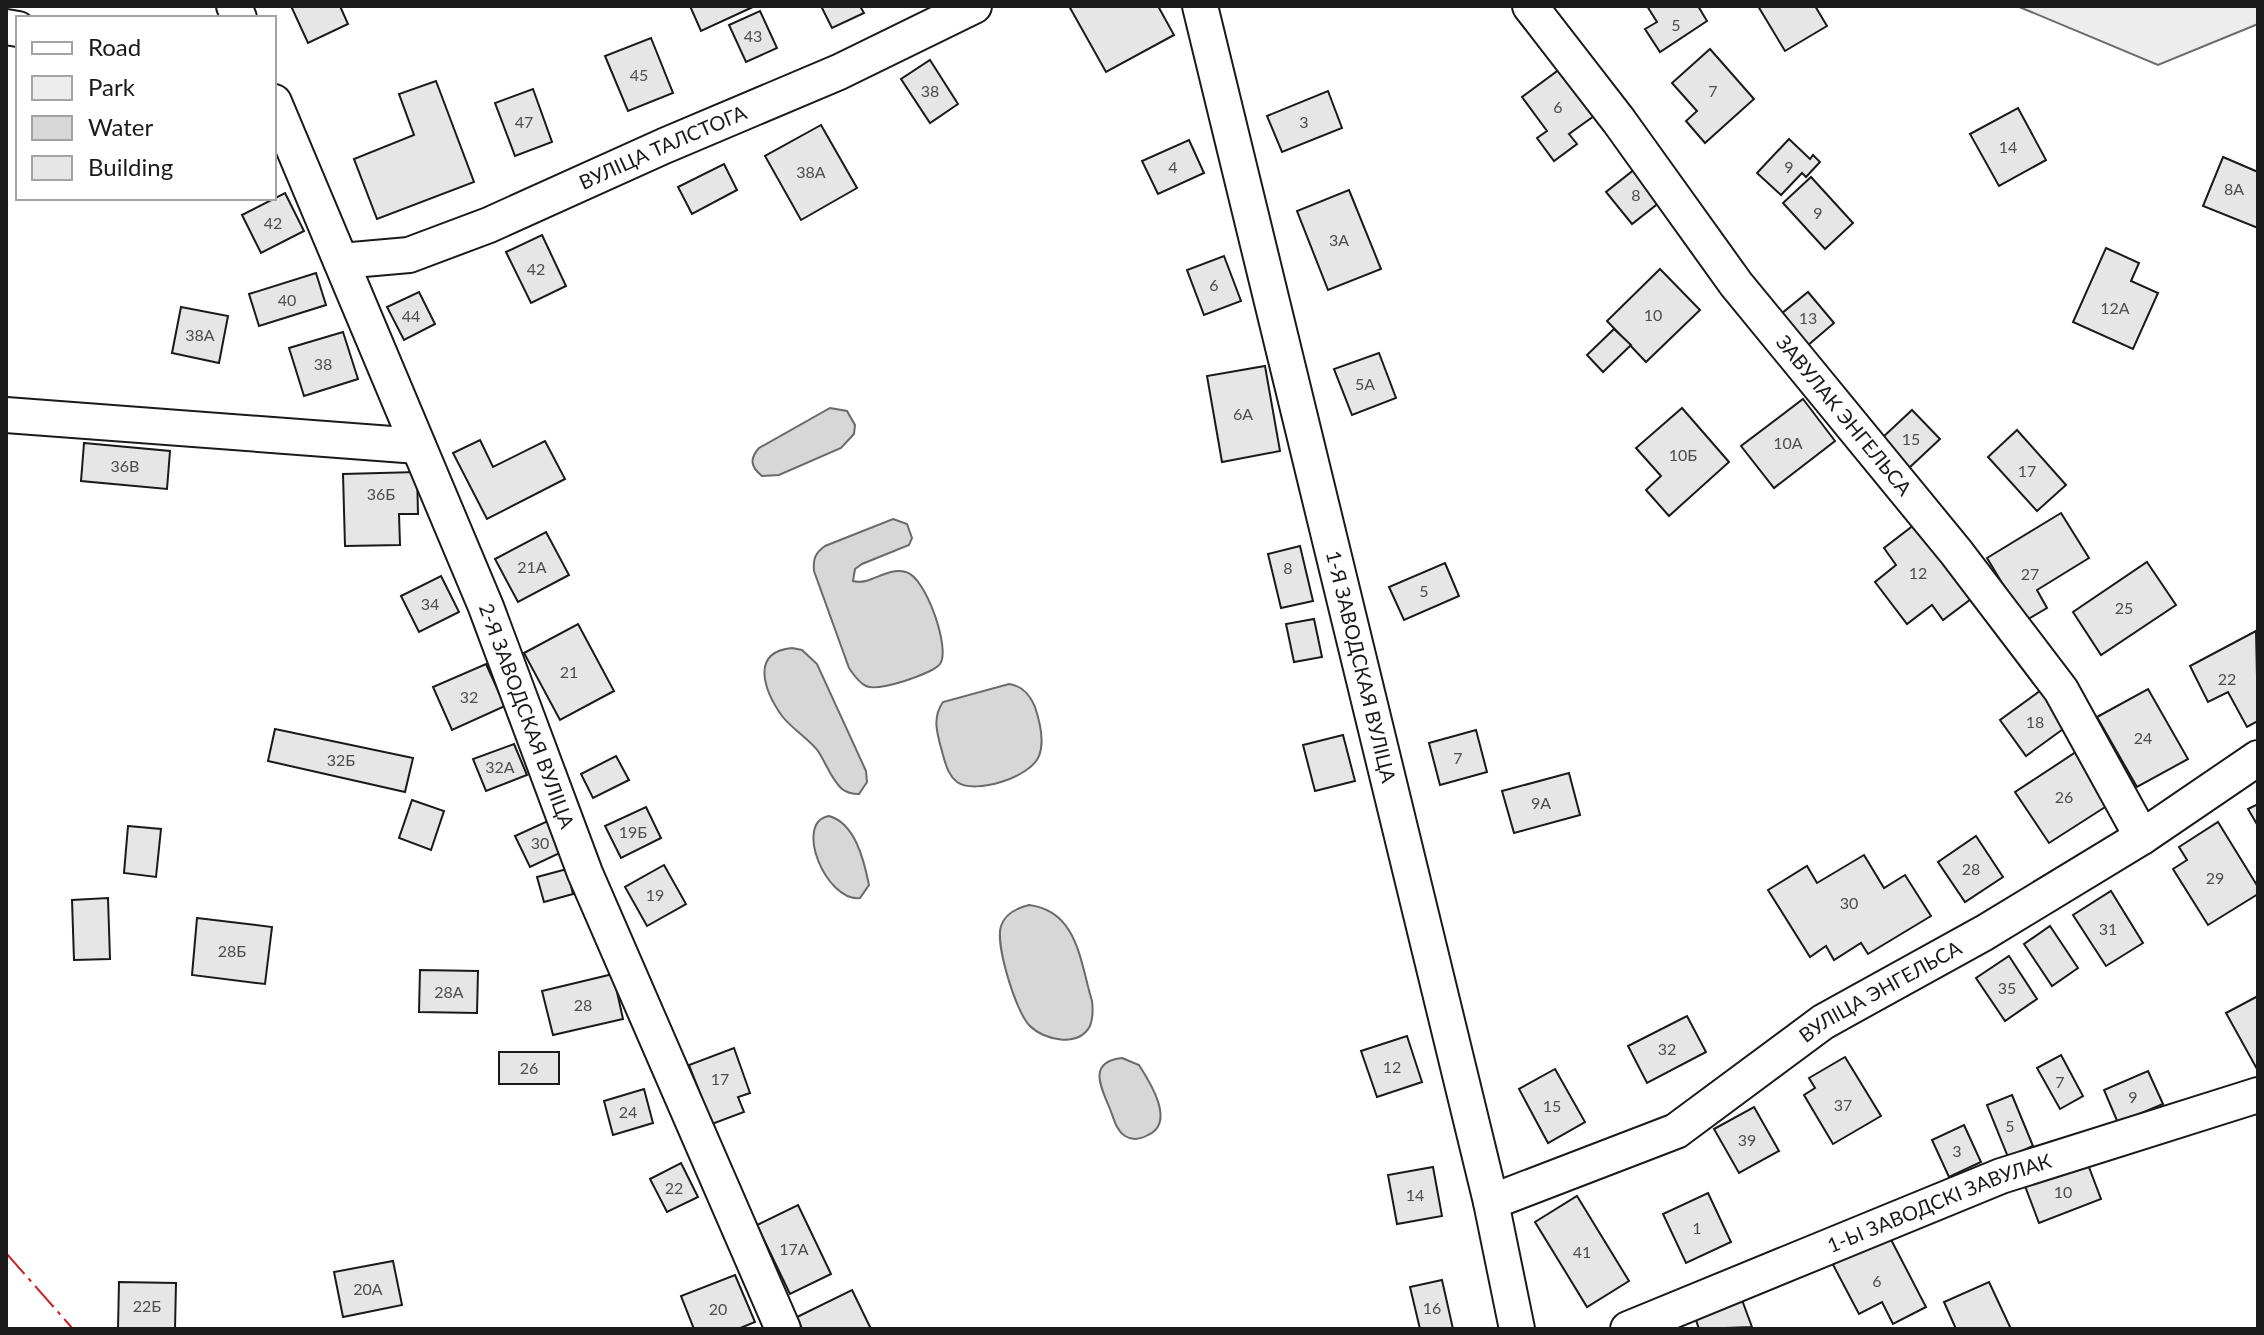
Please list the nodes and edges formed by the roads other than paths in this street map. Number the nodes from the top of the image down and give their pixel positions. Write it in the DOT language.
graph roads {
  1 [pos="974,6"];
  2 [pos="1200,6"];
  3 [pos="1530,6"];
  4 [pos="276,107"];
  5 [pos="341,261"];
  6 [pos="6,415"];
  7 [pos="418,446"];
  8 [pos="2258,758"];
  9 [pos="2142,837"];
  10 [pos="2258,1095"];
  11 [pos="1491,1202"];
  12 [pos="783,1329"];
  13 [pos="1517,1329"];
  14 [pos="1628,1329"];
  1 -- 5 [label="street, ВУЛІЦА ТАЛСТОГА"];
  2 -- 11 [label="street, 1-Я ЗАВОДСКАЯ ВУЛІЦА"];
  3 -- 9 [label="street, ЗАВУЛАК ЭНГЕЛЬСА"];
  4 -- 5 [label="street, 2-Я ЗАВОДСКАЯ ВУЛІЦА"];
  5 -- 7 [label="street, 2-Я ЗАВОДСКАЯ ВУЛІЦА"];
  6 -- 7 [label="street"];
  7 -- 12 [label="street, 2-Я ЗАВОДСКАЯ ВУЛІЦА"];
  8 -- 9 [label="street, ВУЛІЦА ЭНГЕЛЬСА"];
  9 -- 11 [label="street, ВУЛІЦА ЭНГЕЛЬСА"];
  10 -- 14 [label="street, 1-Ы ЗАВОДСКІ ЗАВУЛАК"];
  11 -- 13 [label="street, 1-Я ЗАВОДСКАЯ ВУЛІЦА"];
}
